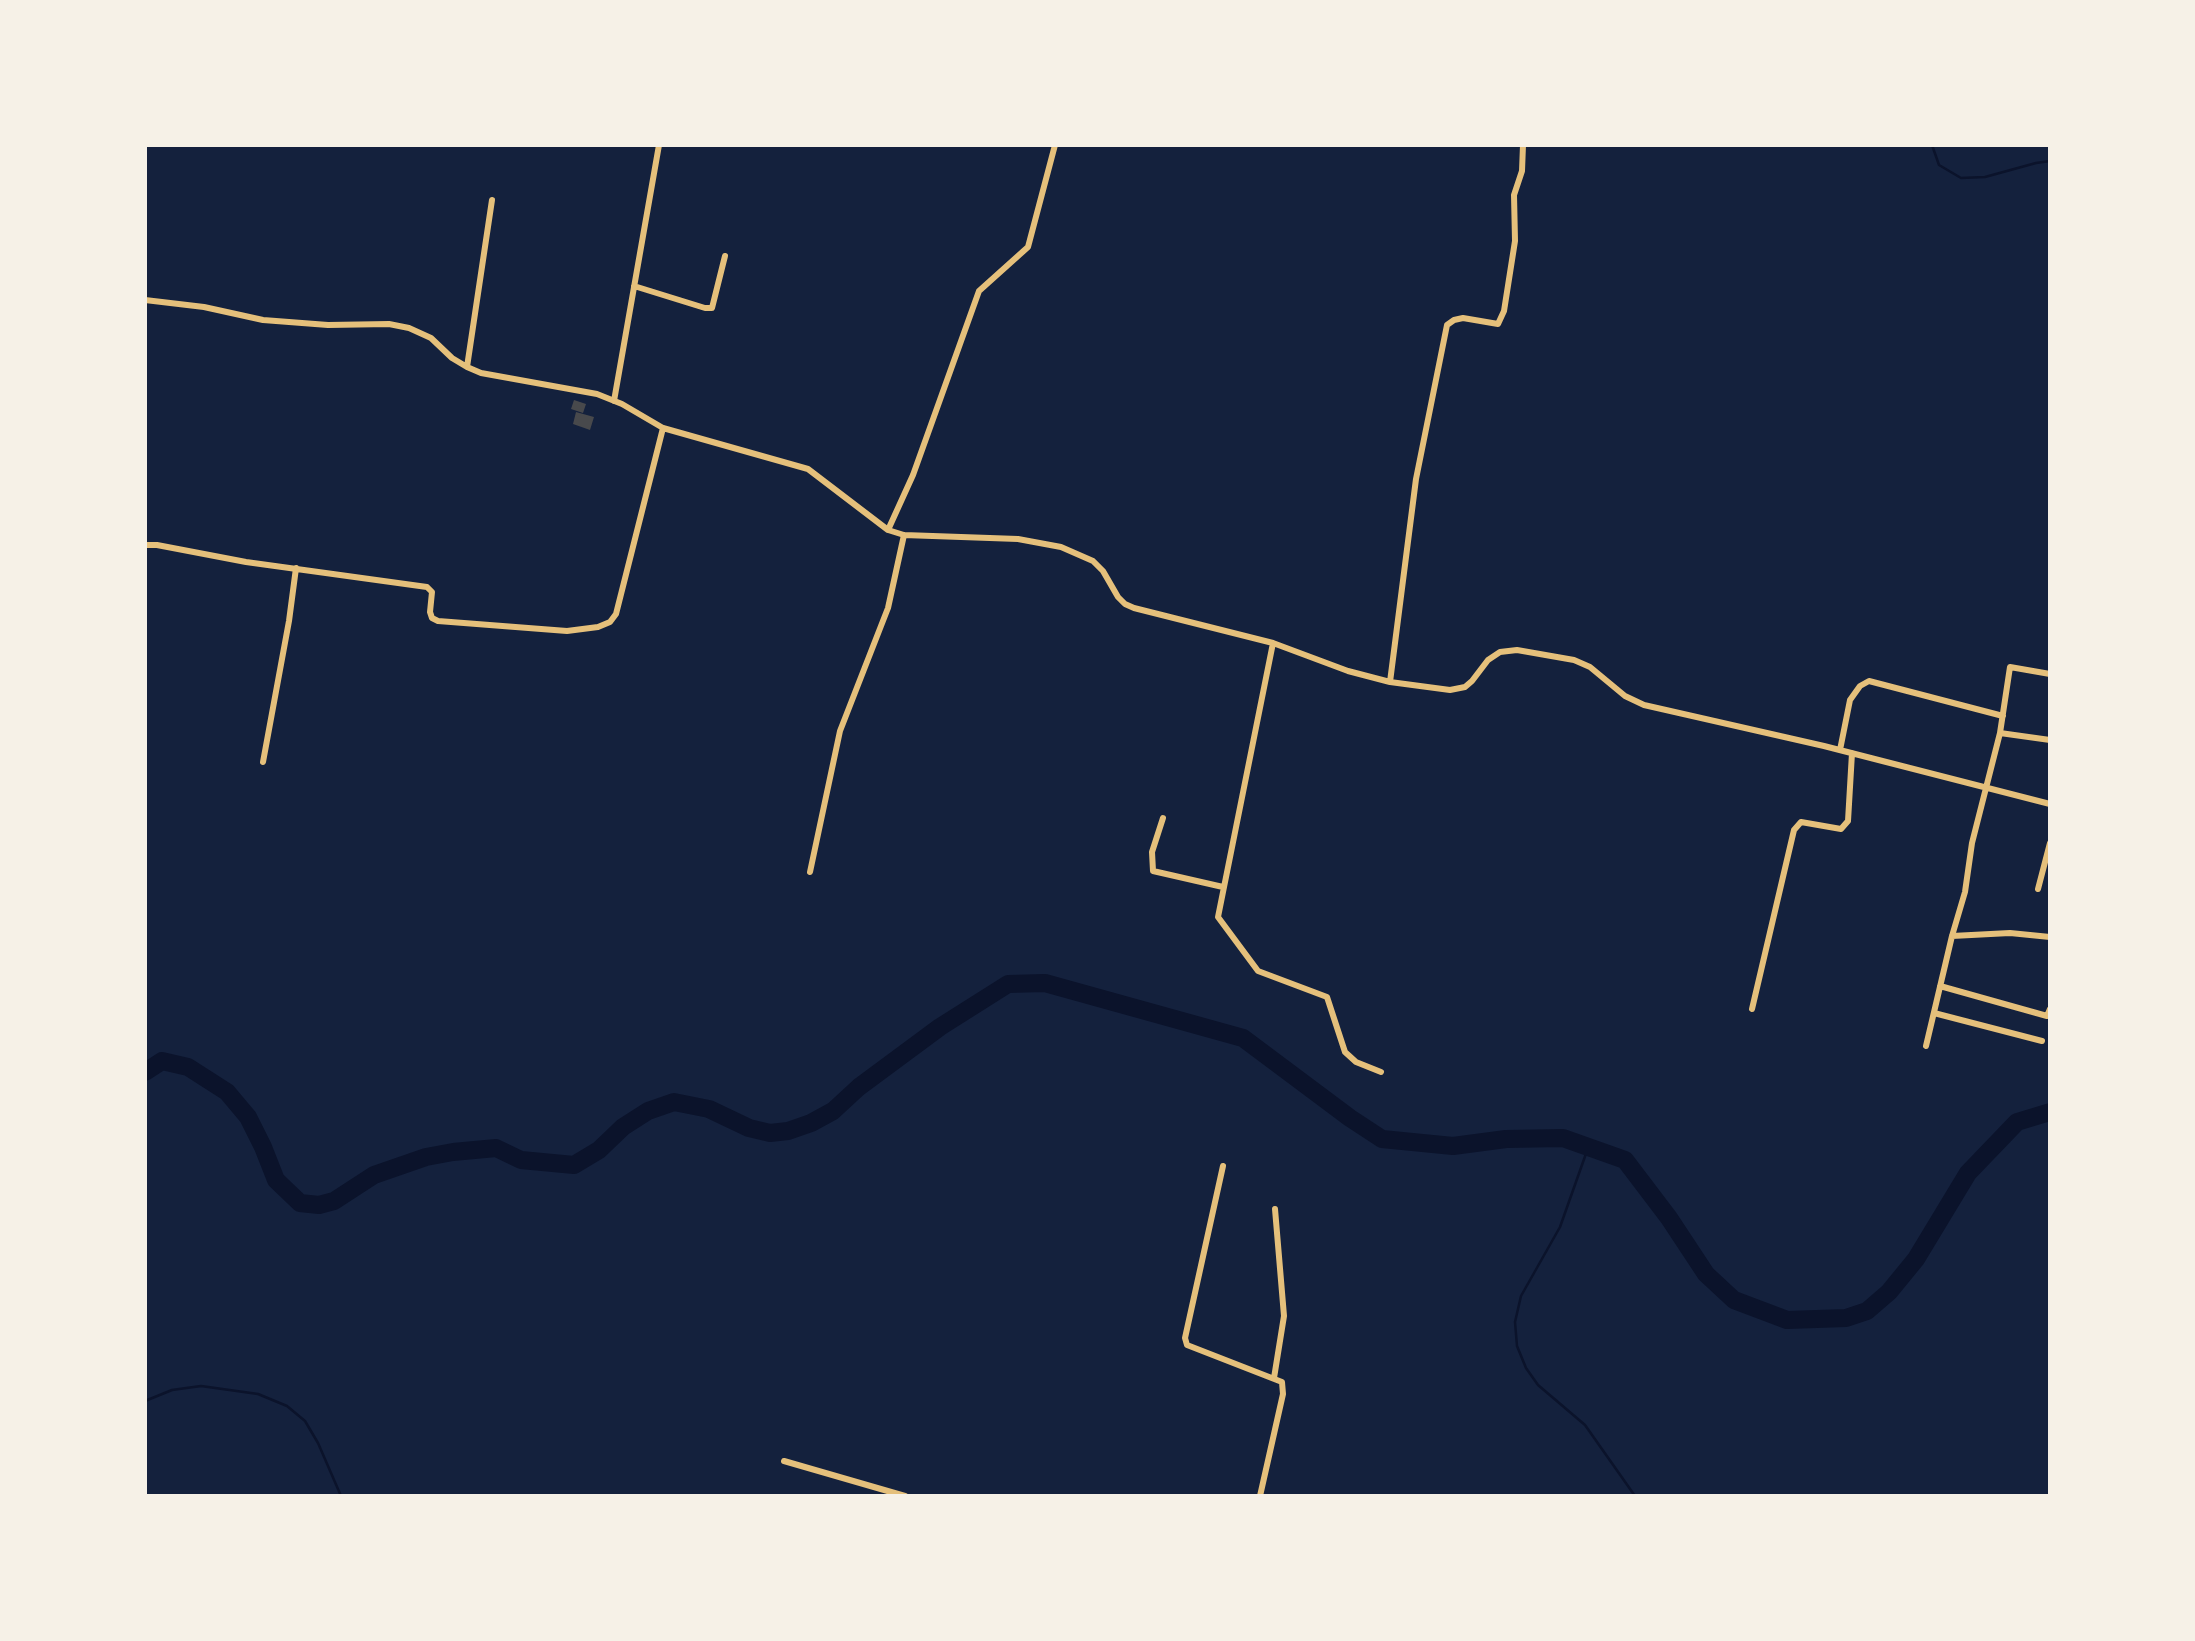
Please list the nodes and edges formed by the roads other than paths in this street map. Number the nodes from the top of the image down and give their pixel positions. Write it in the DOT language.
graph roads {
  1 [pos="659,145"];
  2 [pos="1055,145"];
  3 [pos="1523,145"];
  4 [pos="492,200"];
  5 [pos="725,256"];
  6 [pos="634,286"];
  7 [pos="145,300"];
  8 [pos="467,368"];
  9 [pos="614,401"];
  10 [pos="663,428"];
  11 [pos="888,530"];
  12 [pos="904,535"];
  13 [pos="145,545"];
  14 [pos="296,568"];
  15 [pos="1273,643"];
  16 [pos="2050,674"];
  17 [pos="1390,681"];
  18 [pos="2003,716"];
  19 [pos="2000,733"];
  20 [pos="2050,740"];
  21 [pos="1840,750"];
  22 [pos="1852,753"];
  23 [pos="263,762"];
  24 [pos="1985,789"];
  25 [pos="2050,804"];
  26 [pos="1163,818"];
  27 [pos="2050,843"];
  28 [pos="810,873"];
  29 [pos="1223,887"];
  30 [pos="2038,889"];
  31 [pos="1952,936"];
  32 [pos="2050,937"];
  33 [pos="1940,986"];
  34 [pos="1752,1009"];
  35 [pos="2050,1009"];
  36 [pos="1934,1013"];
  37 [pos="2042,1041"];
  38 [pos="1926,1046"];
  39 [pos="1381,1072"];
  40 [pos="1223,1166"];
  41 [pos="1275,1209"];
  42 [pos="1275,1378"];
  43 [pos="784,1461"];
  44 [pos="894,1494"];
  45 [pos="905,1496"];
  46 [pos="1259,1496"];
  1 -- 6 [label="street"];
  2 -- 11 [label="street"];
  3 -- 17 [label="street"];
  4 -- 8 [label="street"];
  5 -- 6 [label="street"];
  6 -- 9 [label="street"];
  7 -- 8 [label="street"];
  8 -- 9 [label="street"];
  9 -- 10 [label="street"];
  10 -- 11 [label="street"];
  10 -- 14 [label="street"];
  11 -- 12 [label="street"];
  12 -- 15 [label="street"];
  12 -- 28 [label="street"];
  13 -- 14 [label="street"];
  14 -- 23 [label="street"];
  15 -- 17 [label="street"];
  15 -- 29 [label="street"];
  16 -- 18 [label="street"];
  17 -- 21 [label="street"];
  18 -- 19 [label="street"];
  18 -- 21 [label="street"];
  19 -- 20 [label="street"];
  19 -- 24 [label="street"];
  21 -- 22 [label="street"];
  22 -- 24 [label="street"];
  22 -- 34 [label="street"];
  24 -- 25 [label="street"];
  24 -- 31 [label="street"];
  26 -- 29 [label="street"];
  27 -- 30 [label="street"];
  29 -- 39 [label="street"];
  31 -- 32 [label="street"];
  31 -- 33 [label="street"];
  33 -- 35 [label="street"];
  33 -- 36 [label="street"];
  36 -- 37 [label="street"];
  36 -- 38 [label="street"];
  40 -- 42 [label="street"];
  41 -- 42 [label="street"];
  42 -- 46 [label="street"];
  43 -- 44 [label="street"];
  44 -- 45 [label="street"];
}
